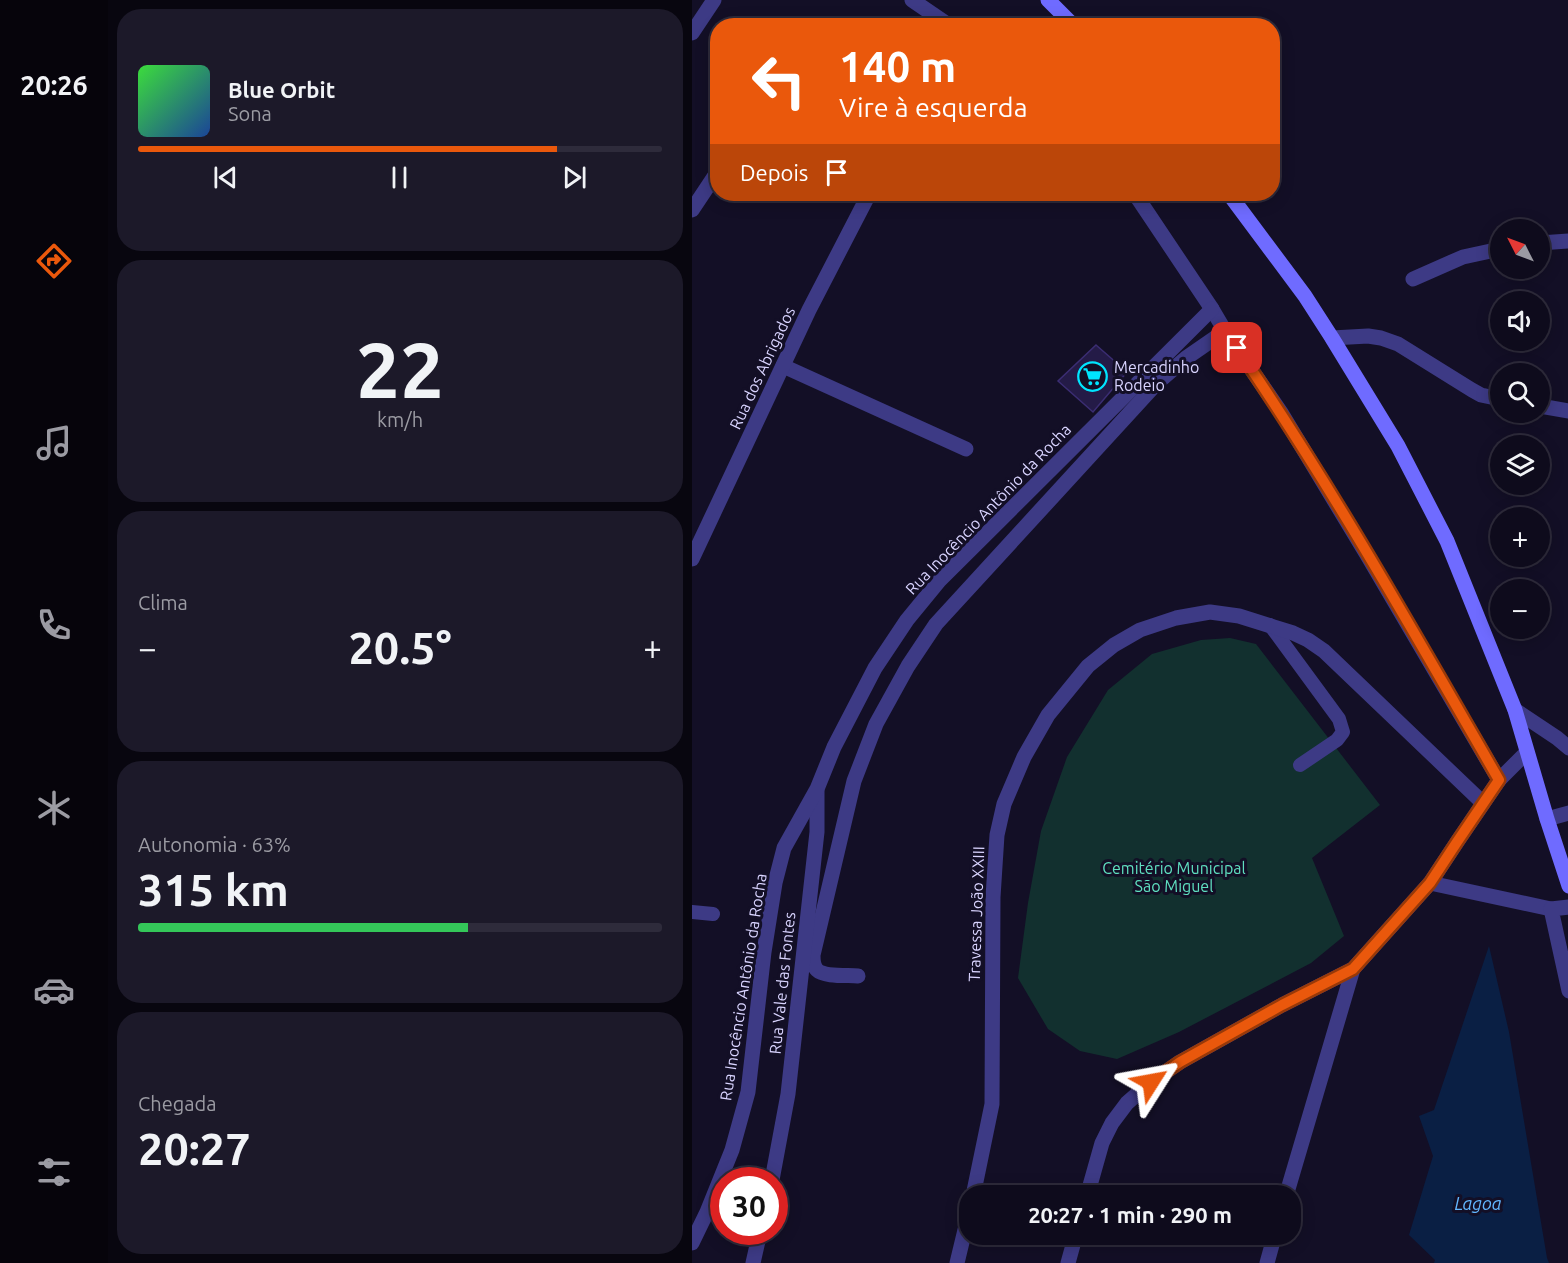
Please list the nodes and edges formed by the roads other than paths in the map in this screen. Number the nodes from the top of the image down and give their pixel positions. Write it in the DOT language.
graph roads {
  1 [pos="714,0"];
  2 [pos="912,0"];
  3 [pos="1048,0"];
  4 [pos="938,18"];
  5 [pos="1066,18"];
  6 [pos="692,33"];
  7 [pos="710,183"];
  8 [pos="865,201"];
  9 [pos="1140,201"];
  10 [pos="1234,201"];
  11 [pos="692,210"];
  12 [pos="1568,241"];
  13 [pos="1550,242"];
  14 [pos="1490,251"];
  15 [pos="1413,279"];
  16 [pos="1212,309"];
  17 [pos="1225,331"];
  18 [pos="1332,338"];
  19 [pos="783,366"];
  20 [pos="1490,397"];
  21 [pos="1550,408"];
  22 [pos="1568,411"];
  23 [pos="966,448"];
  24 [pos="692,559"];
  25 [pos="1270,625"];
  26 [pos="1515,710"];
  27 [pos="1568,748"];
  28 [pos="1527,752"];
  29 [pos="1300,765"];
  30 [pos="1499,780"];
  31 [pos="817,789"];
  32 [pos="1483,803"];
  33 [pos="1568,813"];
  34 [pos="1547,819"];
  35 [pos="1430,883"];
  36 [pos="1568,886"];
  37 [pos="1568,907"];
  38 [pos="1551,909"];
  39 [pos="692,912"];
  40 [pos="713,914"];
  41 [pos="1353,969"];
  42 [pos="858,976"];
  43 [pos="1568,991"];
  44 [pos="774,1167"];
  45 [pos="975,1185"];
  46 [pos="1089,1185"];
  47 [pos="1289,1185"];
  48 [pos="692,1243"];
  49 [pos="757,1245"];
  50 [pos="961,1245"];
  51 [pos="1073,1245"];
  52 [pos="1272,1245"];
  53 [pos="753,1263"];
  54 [pos="957,1263"];
  55 [pos="1068,1263"];
  56 [pos="1267,1263"];
  1 -- 6 [label="street"];
  2 -- 4 [label="street"];
  3 -- 5 [label="main road"];
  7 -- 11 [label="street"];
  8 -- 19 [label="street, Rua dos Abrigados"];
  9 -- 16 [label="street"];
  10 -- 18 [label="main road"];
  12 -- 13 [label="street"];
  14 -- 15 [label="street"];
  16 -- 17 [label="street"];
  16 -- 31 [label="street, Rua Inocêncio Antônio da Rocha"];
  17 -- 30 [label="street"];
  17 -- 42 [label="street"];
  18 -- 20 [label="street"];
  18 -- 26 [label="main road"];
  19 -- 23 [label="street"];
  19 -- 24 [label="street, Rua dos Abrigados"];
  21 -- 22 [label="street"];
  25 -- 29 [label="lane"];
  25 -- 32 [label="street, Travessa João XXIII"];
  25 -- 45 [label="street, Travessa João XXIII"];
  26 -- 27 [label="street"];
  26 -- 28 [label="main road"];
  28 -- 30 [label="street"];
  28 -- 34 [label="main road"];
  30 -- 32 [label="street"];
  31 -- 44 [label="street, Rua Vale das Fontes"];
  31 -- 48 [label="street, Rua Inocêncio Antônio da Rocha"];
  32 -- 35 [label="street"];
  33 -- 34 [label="street"];
  34 -- 36 [label="main road"];
  35 -- 38 [label="street"];
  35 -- 41 [label="street"];
  37 -- 38 [label="street"];
  38 -- 43 [label="street"];
  39 -- 40 [label="lane"];
  41 -- 46 [label="street"];
  41 -- 47 [label="street"];
  49 -- 53 [label="street"];
  50 -- 54 [label="street"];
  51 -- 55 [label="street"];
  52 -- 56 [label="street"];
}
